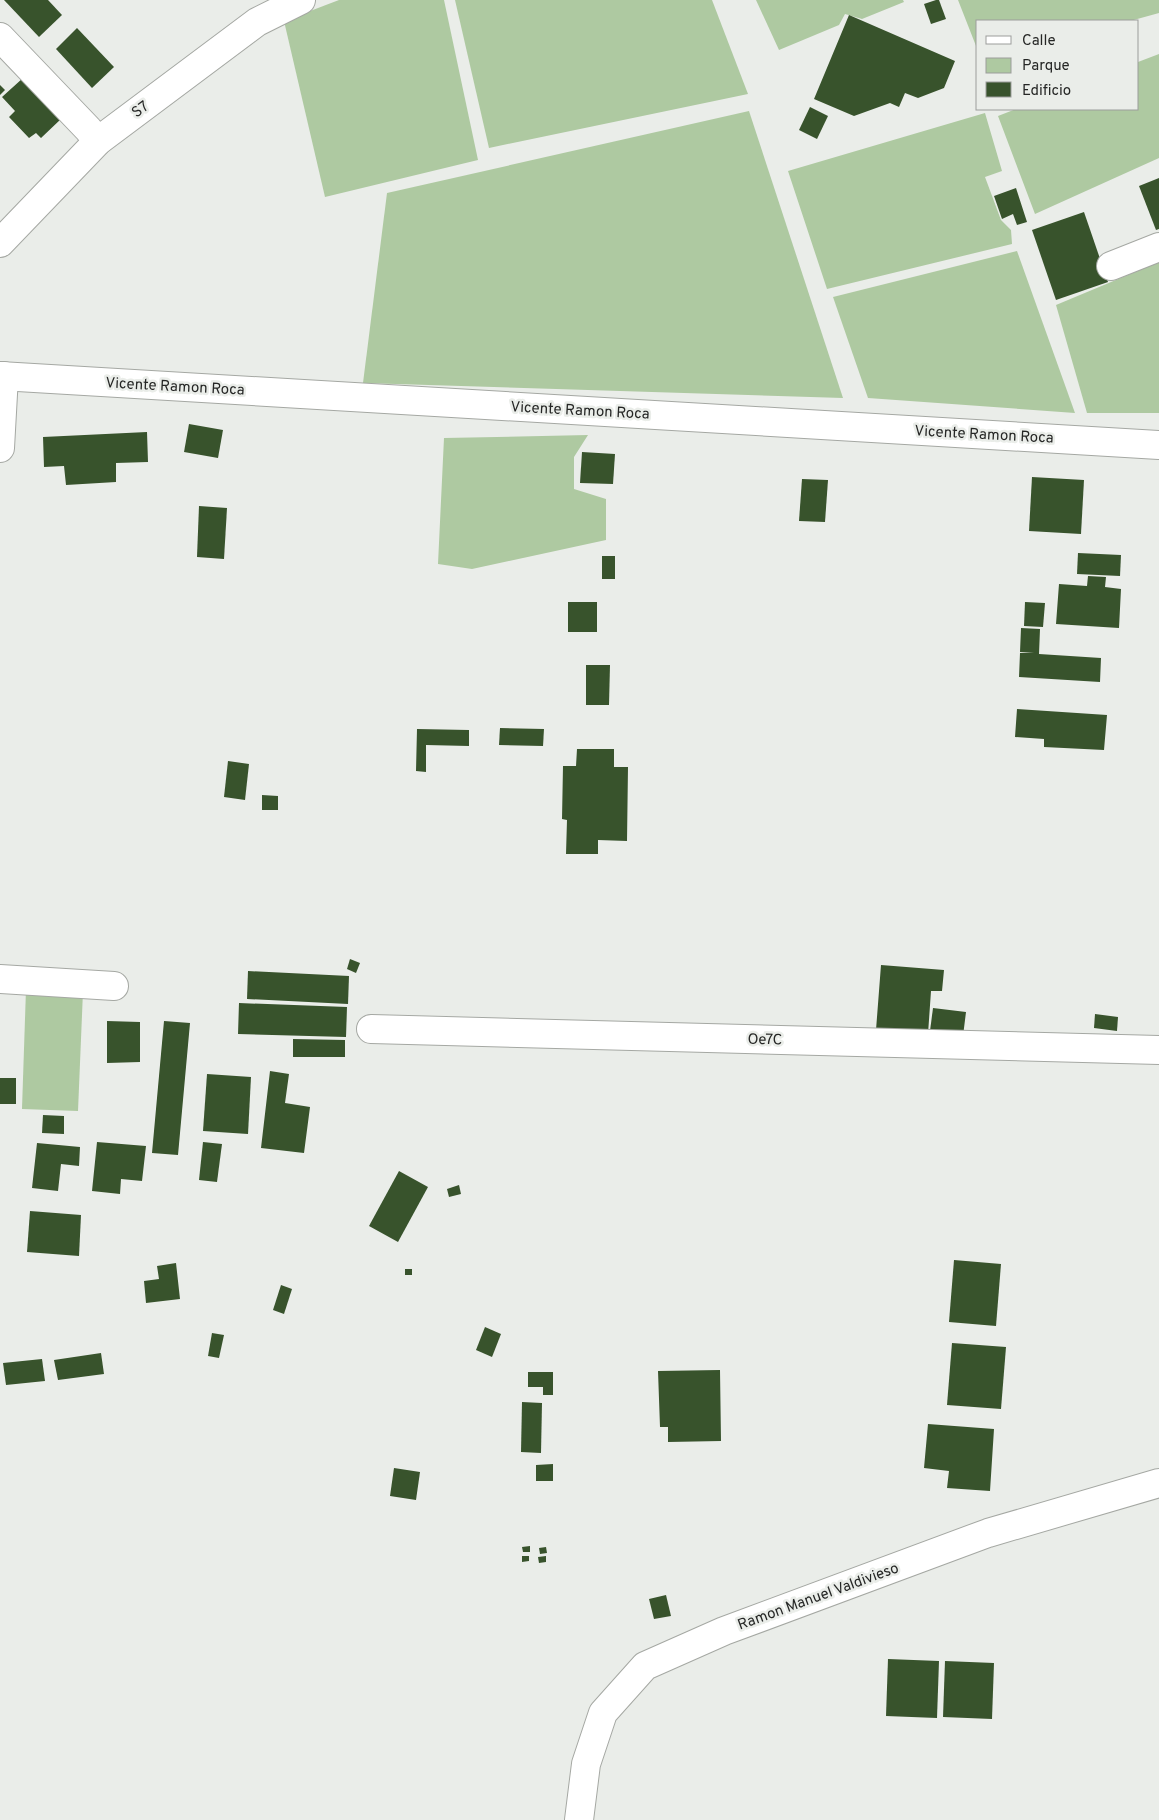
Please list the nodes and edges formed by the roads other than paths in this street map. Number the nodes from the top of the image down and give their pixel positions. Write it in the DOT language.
graph roads {
  1 [pos="300,0"];
  2 [pos="0,37"];
  3 [pos="98,141"];
  4 [pos="0,243"];
  5 [pos="1159,247"];
  6 [pos="1111,266"];
  7 [pos="2,376"];
  8 [pos="1159,445"];
  9 [pos="0,448"];
  10 [pos="0,979"];
  11 [pos="114,986"];
  12 [pos="371,1029"];
  13 [pos="1159,1050"];
  14 [pos="1159,1483"];
  15 [pos="579,1820"];
  1 -- 3 [label="street, S7"];
  2 -- 3 [label="street"];
  3 -- 4 [label="street, S7"];
  5 -- 6 [label="street"];
  7 -- 8 [label="street, Vicente Ramon Roca"];
  7 -- 9 [label="street"];
  10 -- 11 [label="street"];
  12 -- 13 [label="street, Oe7C"];
  14 -- 15 [label="street, Ramon Manuel Valdivieso"];
}
